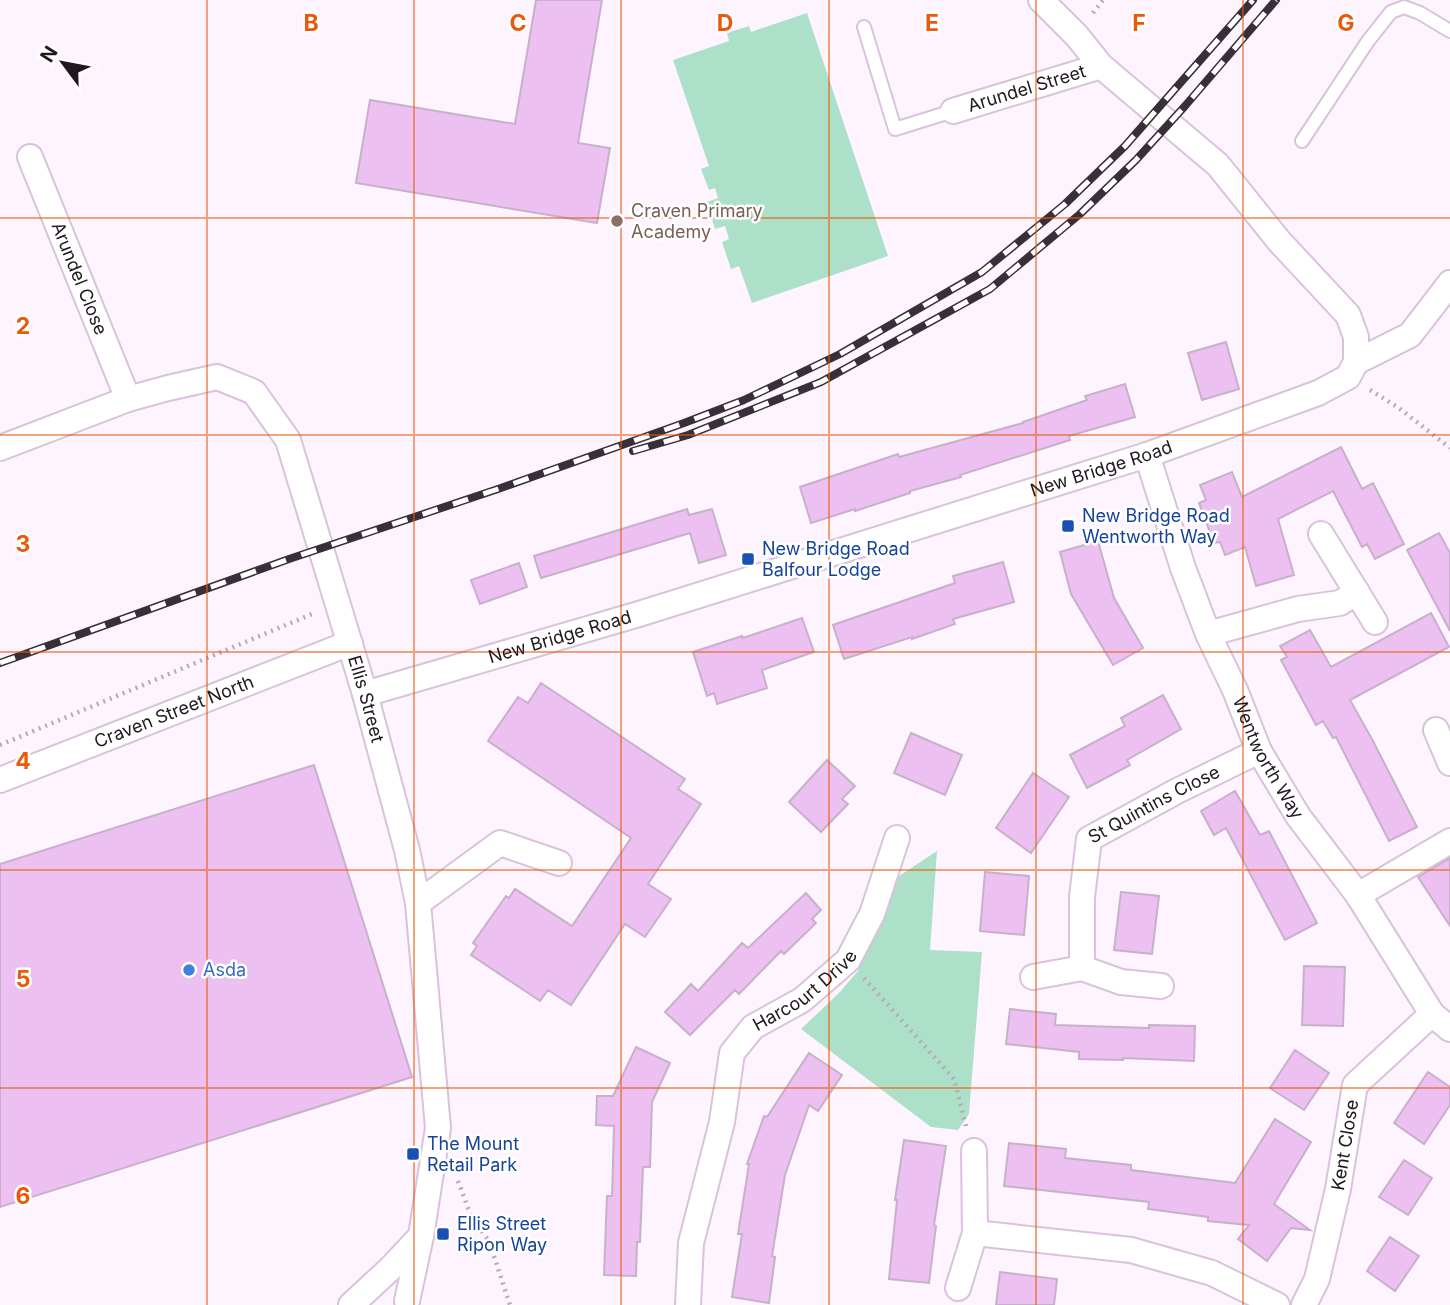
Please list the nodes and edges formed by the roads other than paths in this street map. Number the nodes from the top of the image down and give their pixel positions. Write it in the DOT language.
graph roads {
  1 [pos="1041,0"];
  2 [pos="864,27"];
  3 [pos="1450,31"];
  4 [pos="1101,66"];
  5 [pos="953,111"];
  6 [pos="1302,141"];
  7 [pos="30,157"];
  8 [pos="1450,283"];
  9 [pos="1352,370"];
  10 [pos="128,399"];
  11 [pos="0,448"];
  12 [pos="1147,455"];
  13 [pos="1321,534"];
  14 [pos="1357,592"];
  15 [pos="1376,622"];
  16 [pos="1208,634"];
  17 [pos="350,643"];
  18 [pos="365,694"];
  19 [pos="1436,730"];
  20 [pos="1259,751"];
  21 [pos="1450,763"];
  22 [pos="0,780"];
  23 [pos="897,838"];
  24 [pos="1450,841"];
  25 [pos="559,863"];
  26 [pos="1358,895"];
  27 [pos="418,903"];
  28 [pos="1082,968"];
  29 [pos="1033,977"];
  30 [pos="1161,986"];
  31 [pos="1441,1021"];
  32 [pos="974,1151"];
  33 [pos="975,1233"];
  34 [pos="421,1236"];
  35 [pos="958,1288"];
  36 [pos="355,1302"];
  37 [pos="409,1303"];
  38 [pos="688,1305"];
  39 [pos="1277,1305"];
  40 [pos="1304,1305"];
  1 -- 4 [label="street"];
  2 -- 5 [label="lane"];
  3 -- 6 [label="lane"];
  4 -- 5 [label="street, Arundel Street"];
  4 -- 9 [label="street"];
  7 -- 10 [label="street, Arundel Close"];
  8 -- 9 [label="street, New Bridge Road"];
  9 -- 12 [label="street, New Bridge Road"];
  10 -- 11 [label="street, Ellis Street"];
  10 -- 17 [label="street, Ellis Street"];
  12 -- 16 [label="street, Wentworth Way"];
  12 -- 18 [label="street, New Bridge Road"];
  13 -- 14 [label="street"];
  14 -- 15 [label="street"];
  14 -- 16 [label="street"];
  16 -- 20 [label="street, Wentworth Way"];
  17 -- 18 [label="street, Ellis Street"];
  17 -- 22 [label="street, Craven Street North"];
  18 -- 27 [label="street, Ellis Street"];
  19 -- 21 [label="street"];
  20 -- 26 [label="street, Wentworth Way"];
  20 -- 28 [label="street, St Quintins Close"];
  23 -- 38 [label="street, Harcourt Drive"];
  24 -- 26 [label="street"];
  25 -- 27 [label="street"];
  26 -- 31 [label="street, Wentworth Way"];
  27 -- 34 [label="street, Ellis Street"];
  28 -- 29 [label="street"];
  28 -- 30 [label="street"];
  31 -- 40 [label="street, Kent Close"];
  32 -- 33 [label="street"];
  33 -- 35 [label="street"];
  33 -- 39 [label="street"];
  34 -- 36 [label="street"];
  34 -- 37 [label="street, Ellis Street"];
  36 -- 37 [label="street"];
}
